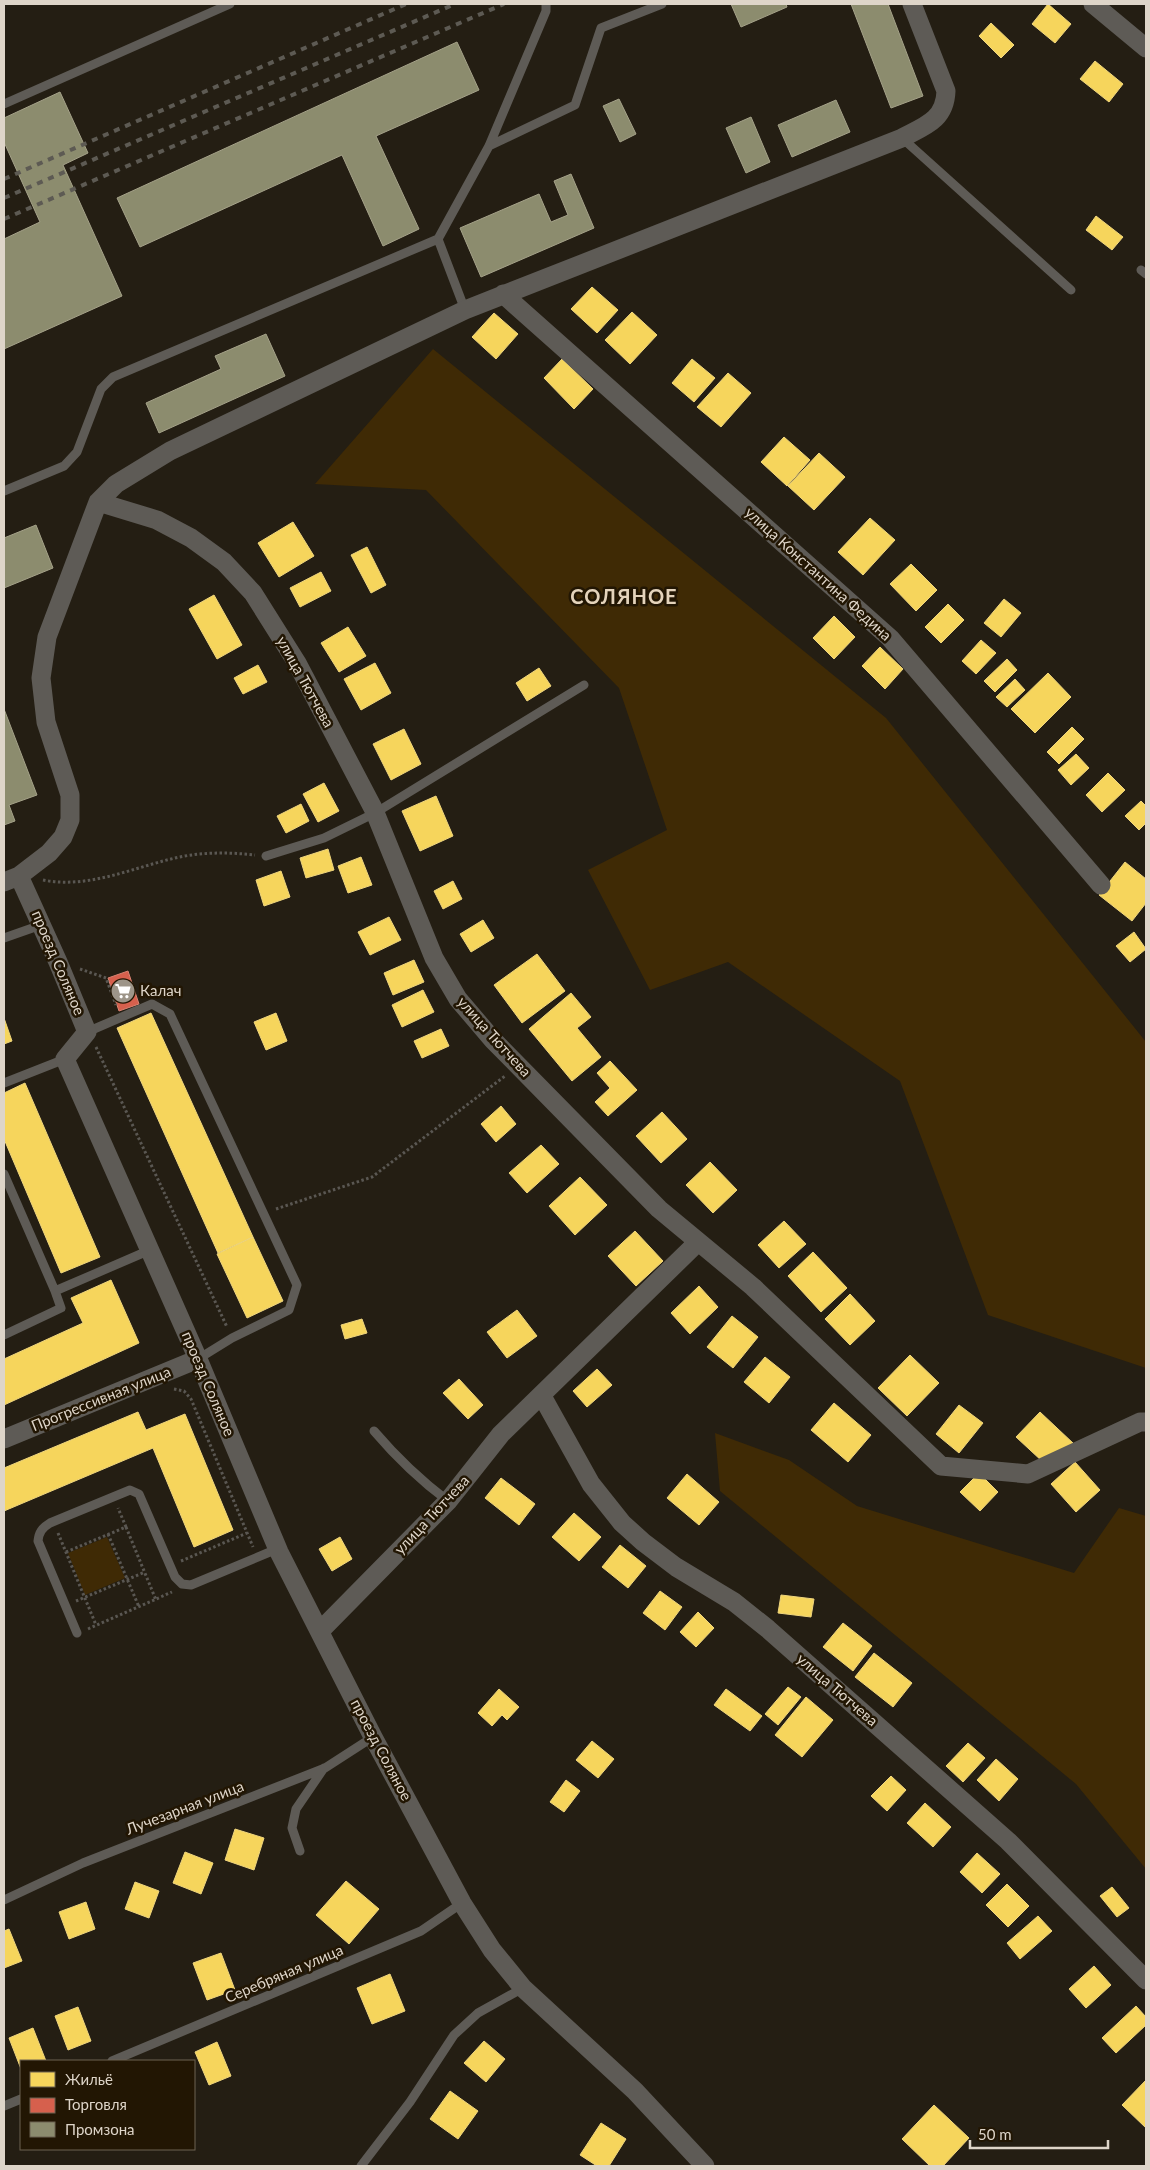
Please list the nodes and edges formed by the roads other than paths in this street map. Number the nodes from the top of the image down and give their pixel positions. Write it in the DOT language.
graph roads {
  1 [pos="230,4"];
  2 [pos="546,4"];
  3 [pos="662,4"];
  4 [pos="912,4"];
  5 [pos="1093,4"];
  6 [pos="1146,48"];
  7 [pos="4,104"];
  8 [pos="902,138"];
  9 [pos="489,146"];
  10 [pos="438,239"];
  11 [pos="1071,290"];
  12 [pos="503,294"];
  13 [pos="465,310"];
  14 [pos="4,491"];
  15 [pos="98,502"];
  16 [pos="584,685"];
  17 [pos="375,813"];
  18 [pos="266,856"];
  19 [pos="12,879"];
  20 [pos="1101,885"];
  21 [pos="41,925"];
  22 [pos="4,938"];
  23 [pos="87,1032"];
  24 [pos="65,1059"];
  25 [pos="4,1083"];
  26 [pos="4,1174"];
  27 [pos="698,1242"];
  28 [pos="150,1250"];
  29 [pos="55,1291"];
  30 [pos="4,1335"];
  31 [pos="198,1359"];
  32 [pos="542,1396"];
  33 [pos="1146,1422"];
  34 [pos="374,1431"];
  35 [pos="4,1439"];
  36 [pos="448,1501"];
  37 [pos="277,1549"];
  38 [pos="320,1632"];
  39 [pos="77,1633"];
  40 [pos="373,1736"];
  41 [pos="325,1768"];
  42 [pos="300,1851"];
  43 [pos="4,1900"];
  44 [pos="462,1903"];
  45 [pos="1146,1980"];
  46 [pos="523,1988"];
  47 [pos="114,2060"];
  48 [pos="20,2099"];
  49 [pos="4,2106"];
  50 [pos="361,2166"];
  51 [pos="705,2166"];
  1 -- 7 [label="lane"];
  2 -- 9 [label="lane"];
  3 -- 9 [label="lane"];
  4 -- 8 [label="street"];
  5 -- 6 [label="street"];
  8 -- 11 [label="lane"];
  8 -- 12 [label="street"];
  9 -- 10 [label="lane"];
  10 -- 13 [label="lane"];
  10 -- 14 [label="lane"];
  12 -- 13 [label="street"];
  12 -- 20 [label="street, улица Константина Федина"];
  13 -- 15 [label="street"];
  15 -- 17 [label="street, улица Тютчева"];
  15 -- 19 [label="street"];
  16 -- 17 [label="lane"];
  17 -- 18 [label="lane"];
  17 -- 27 [label="street, улица Тютчева"];
  19 -- 21 [label="street, проезд Соляное"];
  21 -- 22 [label="lane"];
  21 -- 23 [label="street, проезд Соляное"];
  23 -- 24 [label="street, проезд Соляное"];
  23 -- 31 [label="lane"];
  24 -- 25 [label="lane"];
  24 -- 28 [label="street, проезд Соляное"];
  26 -- 29 [label="lane"];
  27 -- 32 [label="street, улица Тютчева"];
  27 -- 33 [label="street, улица Тютчева"];
  28 -- 29 [label="lane"];
  28 -- 31 [label="street, проезд Соляное"];
  29 -- 30 [label="lane"];
  31 -- 35 [label="street, Прогрессивная улица"];
  31 -- 37 [label="street, проезд Соляное"];
  32 -- 36 [label="street, улица Тютчева"];
  32 -- 45 [label="street, улица Тютчева"];
  34 -- 36 [label="lane"];
  36 -- 38 [label="street, улица Тютчева"];
  37 -- 38 [label="street, проезд Соляное"];
  37 -- 39 [label="lane"];
  38 -- 40 [label="street, проезд Соляное"];
  40 -- 41 [label="lane, Лучезарная улица"];
  40 -- 44 [label="street, проезд Соляное"];
  41 -- 42 [label="lane"];
  41 -- 43 [label="lane, Лучезарная улица"];
  44 -- 46 [label="street, проезд Соляное"];
  44 -- 47 [label="lane, Серебряная улица"];
  46 -- 50 [label="lane"];
  46 -- 51 [label="street, проезд Соляное"];
  48 -- 49 [label="lane"];
}
